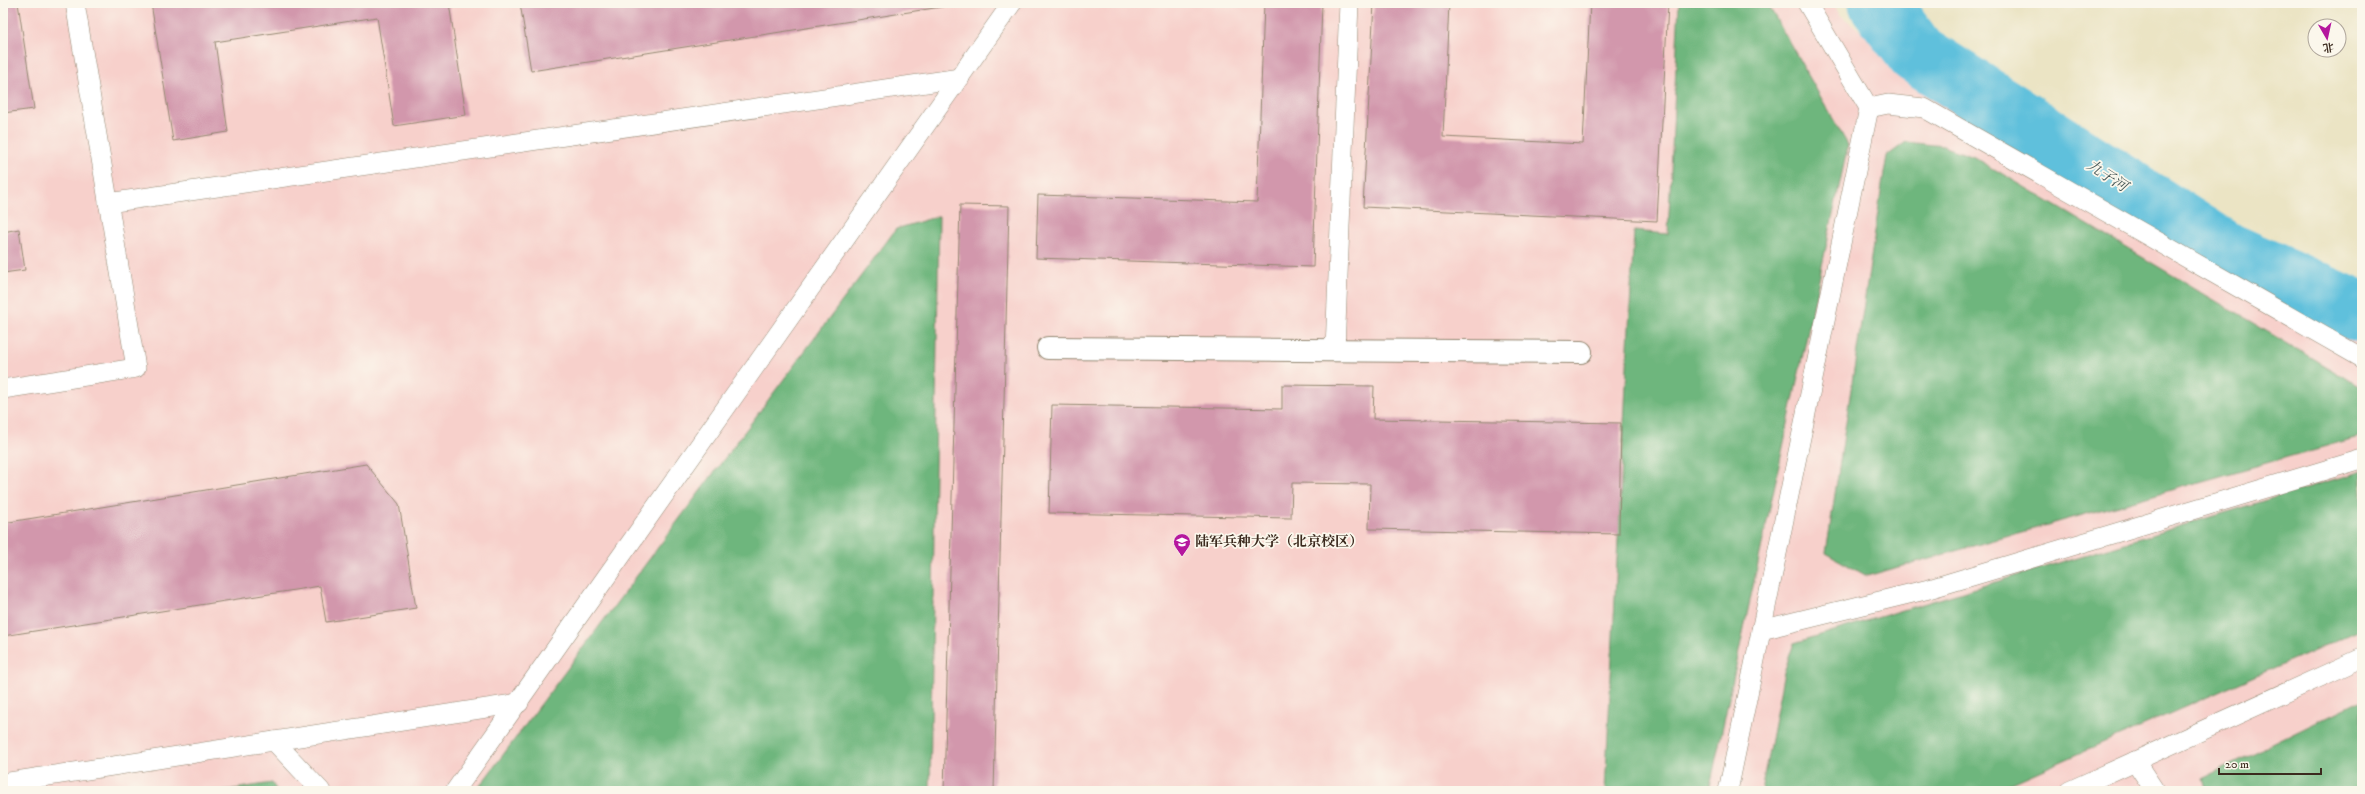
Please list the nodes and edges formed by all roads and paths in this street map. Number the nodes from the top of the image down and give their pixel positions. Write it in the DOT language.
graph roads {
  1 [pos="75,3"];
  2 [pos="1012,3"];
  3 [pos="1349,3"];
  4 [pos="1807,3"];
  5 [pos="960,78"];
  6 [pos="1869,108"];
  7 [pos="108,203"];
  8 [pos="1048,348"];
  9 [pos="1335,350"];
  10 [pos="1580,352"];
  11 [pos="2362,358"];
  12 [pos="3,388"];
  13 [pos="2362,458"];
  14 [pos="1761,630"];
  15 [pos="2362,658"];
  16 [pos="519,703"];
  17 [pos="274,741"];
  18 [pos="2135,761"];
  19 [pos="3,783"];
  20 [pos="321,791"];
  21 [pos="455,791"];
  22 [pos="1728,791"];
  23 [pos="2069,791"];
  24 [pos="2155,791"];
  1 -- 7 [label="lane"];
  2 -- 5 [label="lane"];
  3 -- 9 [label="lane"];
  4 -- 6 [label="lane"];
  5 -- 7 [label="lane"];
  5 -- 16 [label="lane"];
  6 -- 11 [label="lane"];
  6 -- 14 [label="lane"];
  7 -- 12 [label="lane"];
  8 -- 9 [label="street"];
  9 -- 10 [label="street"];
  13 -- 14 [label="lane"];
  14 -- 22 [label="lane"];
  15 -- 18 [label="lane"];
  16 -- 17 [label="lane"];
  16 -- 21 [label="lane"];
  17 -- 19 [label="lane"];
  17 -- 20 [label="lane"];
  18 -- 23 [label="lane"];
  18 -- 24 [label="lane"];
}
